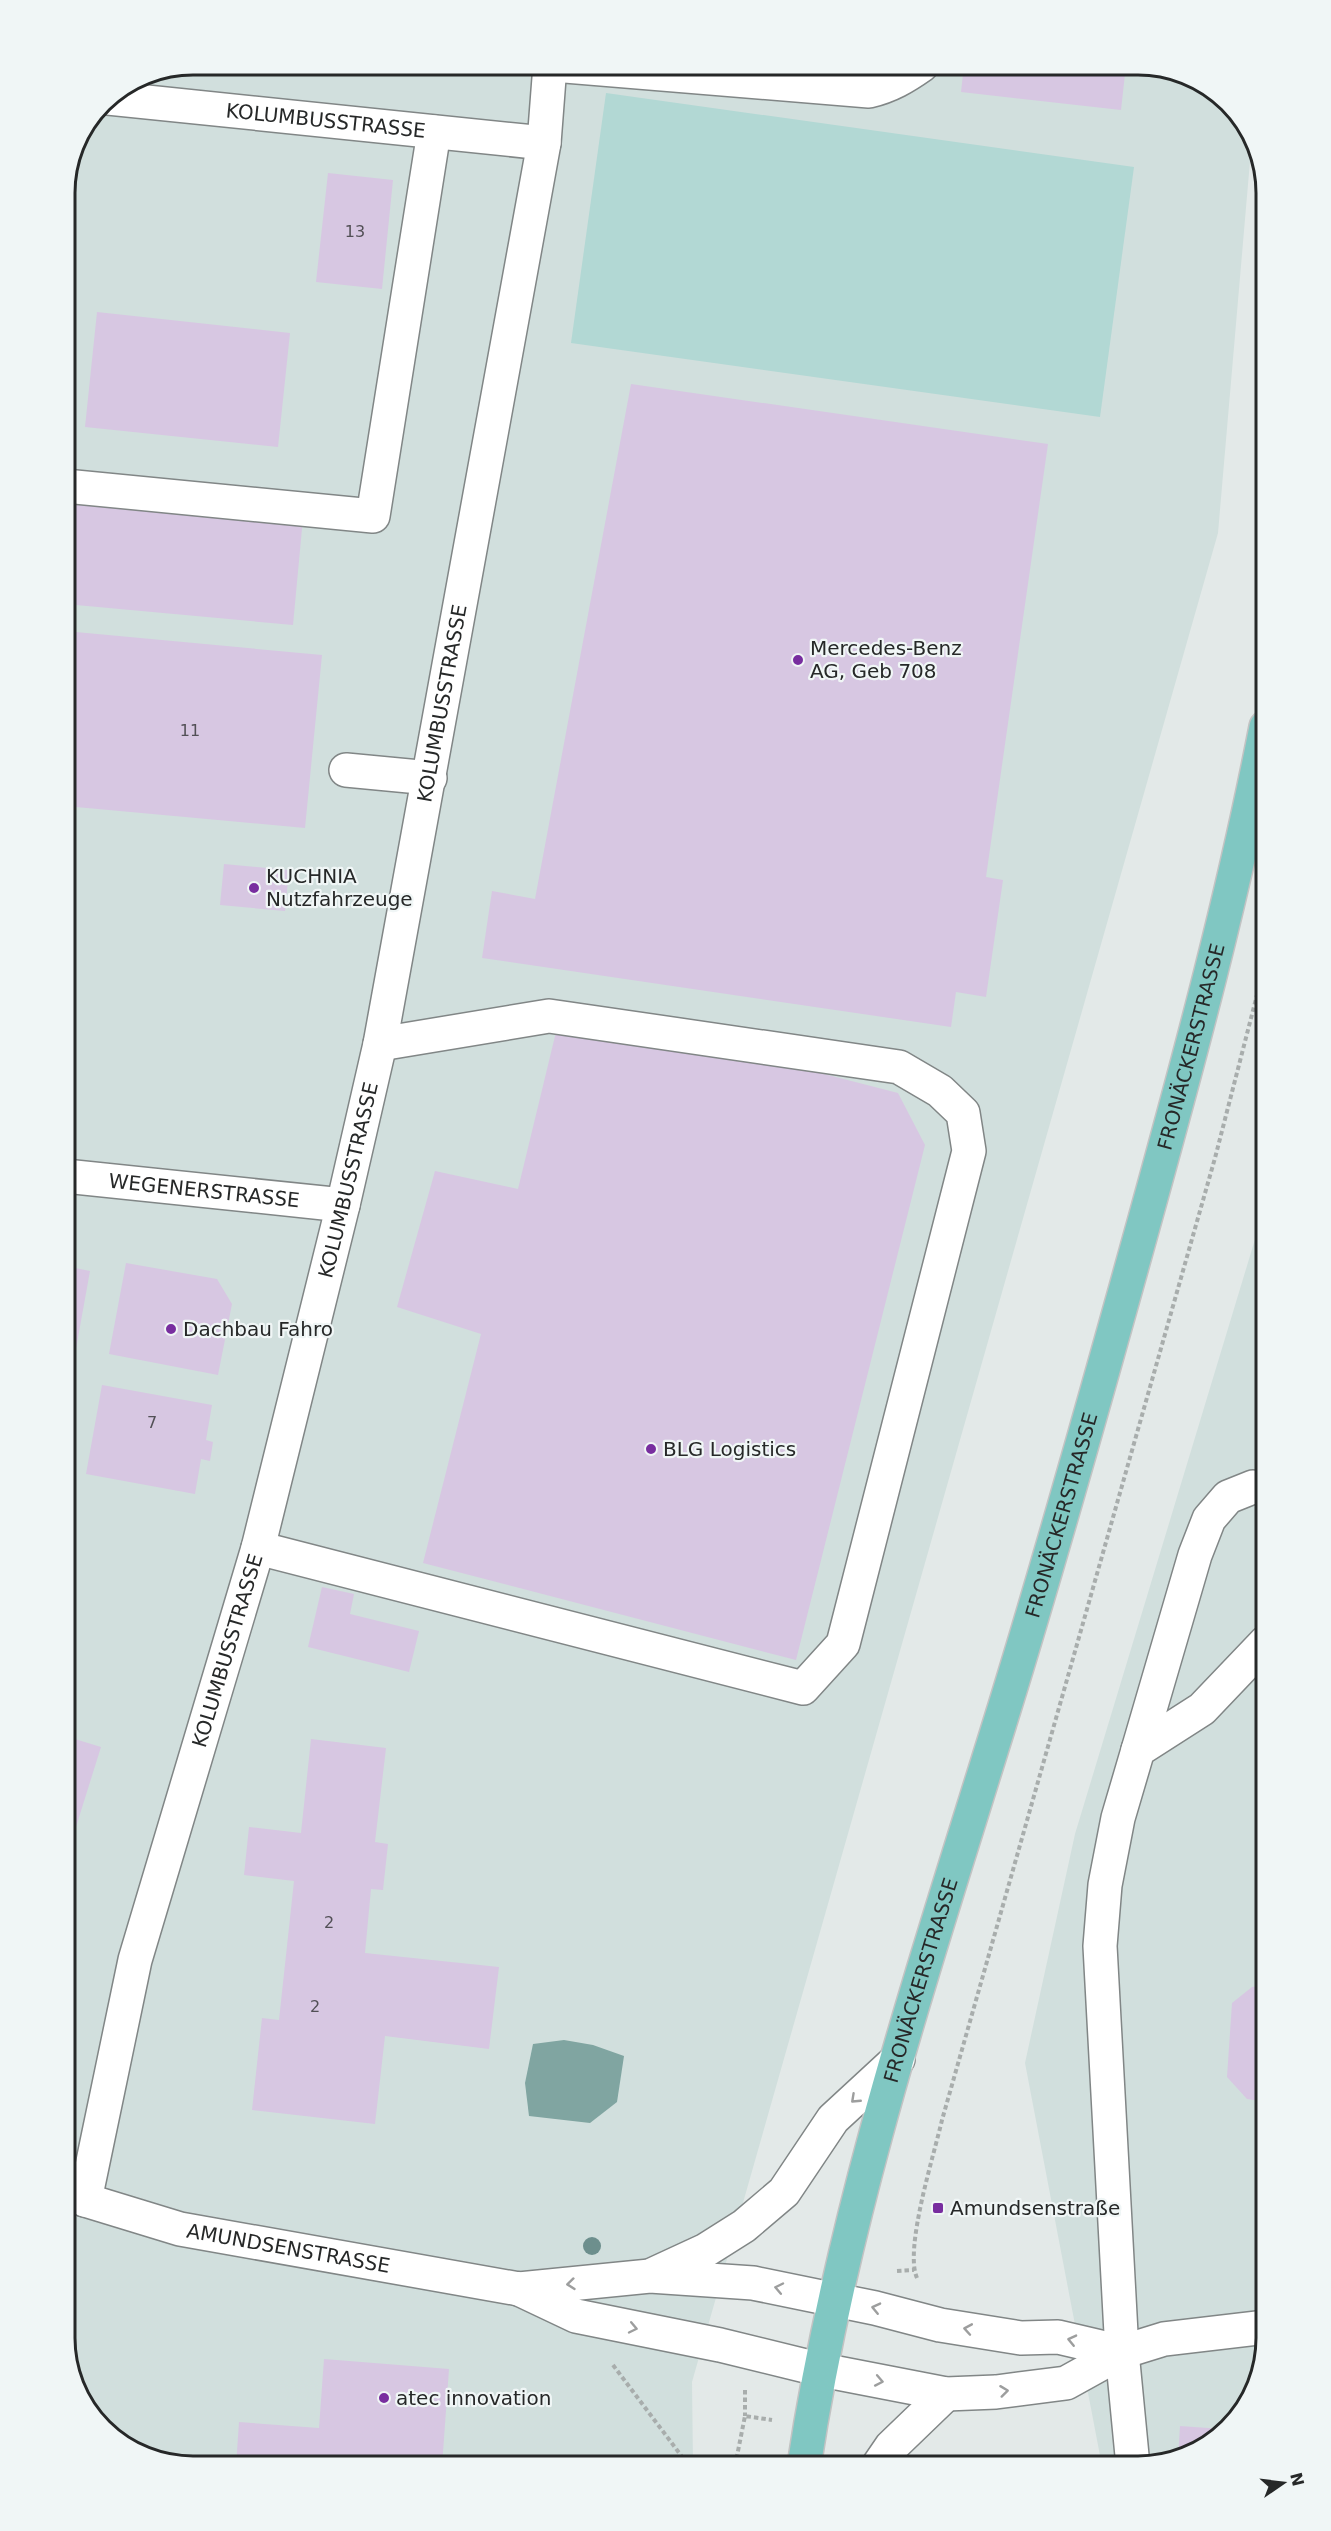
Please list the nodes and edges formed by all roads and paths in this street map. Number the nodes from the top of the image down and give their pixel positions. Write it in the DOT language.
graph roads {
  1 [pos="551,75"];
  2 [pos="674,75"];
  3 [pos="908,75"];
  4 [pos="121,99"];
  5 [pos="434,132"];
  6 [pos="544,143"];
  7 [pos="75,487"];
  8 [pos="346,770"];
  9 [pos="430,778"];
  10 [pos="1256,779"];
  11 [pos="1256,999"];
  12 [pos="380,1044"];
  13 [pos="75,1177"];
  14 [pos="343,1205"];
  15 [pos="1256,1485"];
  16 [pos="258,1548"];
  17 [pos="1256,1652"];
  18 [pos="1138,1750"];
  19 [pos="897,2059"];
  20 [pos="75,2195"];
  21 [pos="650,2276"];
  22 [pos="519,2289"];
  23 [pos="836,2300"];
  24 [pos="915,2318"];
  25 [pos="1256,2328"];
  26 [pos="1122,2352"];
  27 [pos="611,2363"];
  28 [pos="822,2370"];
  29 [pos="946,2394"];
  30 [pos="681,2456"];
  31 [pos="806,2456"];
  32 [pos="885,2456"];
  33 [pos="1132,2456"];
  1 -- 6 [label="street, KOLUMBUSSTRASSE"];
  2 -- 3 [label="street"];
  4 -- 5 [label="street, KOLUMBUSSTRASSE"];
  5 -- 6 [label="street, KOLUMBUSSTRASSE"];
  5 -- 7 [label="street"];
  6 -- 9 [label="street, KOLUMBUSSTRASSE"];
  8 -- 9 [label="street"];
  9 -- 12 [label="street, KOLUMBUSSTRASSE"];
  10 -- 19 [label="main road, FRONÄCKERSTRASSE"];
  11 -- 24 [label="path"];
  12 -- 14 [label="street, KOLUMBUSSTRASSE"];
  12 -- 16 [label="street"];
  13 -- 14 [label="street, WEGENERSTRASSE"];
  14 -- 16 [label="street, KOLUMBUSSTRASSE"];
  15 -- 18 [label="street"];
  16 -- 20 [label="street, KOLUMBUSSTRASSE"];
  17 -- 18 [label="street"];
  18 -- 26 [label="street"];
  19 -- 21 [label="street, one-way"];
  19 -- 23 [label="main road, FRONÄCKERSTRASSE"];
  20 -- 22 [label="street, AMUNDSENSTRASSE"];
  21 -- 22 [label="street, AMUNDSENSTRASSE, one-way"];
  23 -- 21 [label="street, AMUNDSENSTRASSE, one-way"];
  22 -- 28 [label="street, AMUNDSENSTRASSE, one-way"];
  24 -- 23 [label="street, one-way"];
  23 -- 28 [label="main road, FRONÄCKERSTRASSE"];
  26 -- 24 [label="street, one-way"];
  25 -- 26 [label="street"];
  29 -- 26 [label="street, one-way"];
  26 -- 33 [label="street"];
  27 -- 30 [label="path"];
  28 -- 29 [label="street, one-way"];
  28 -- 31 [label="main road, FRONÄCKERSTRASSE"];
  29 -- 32 [label="street"];
}
